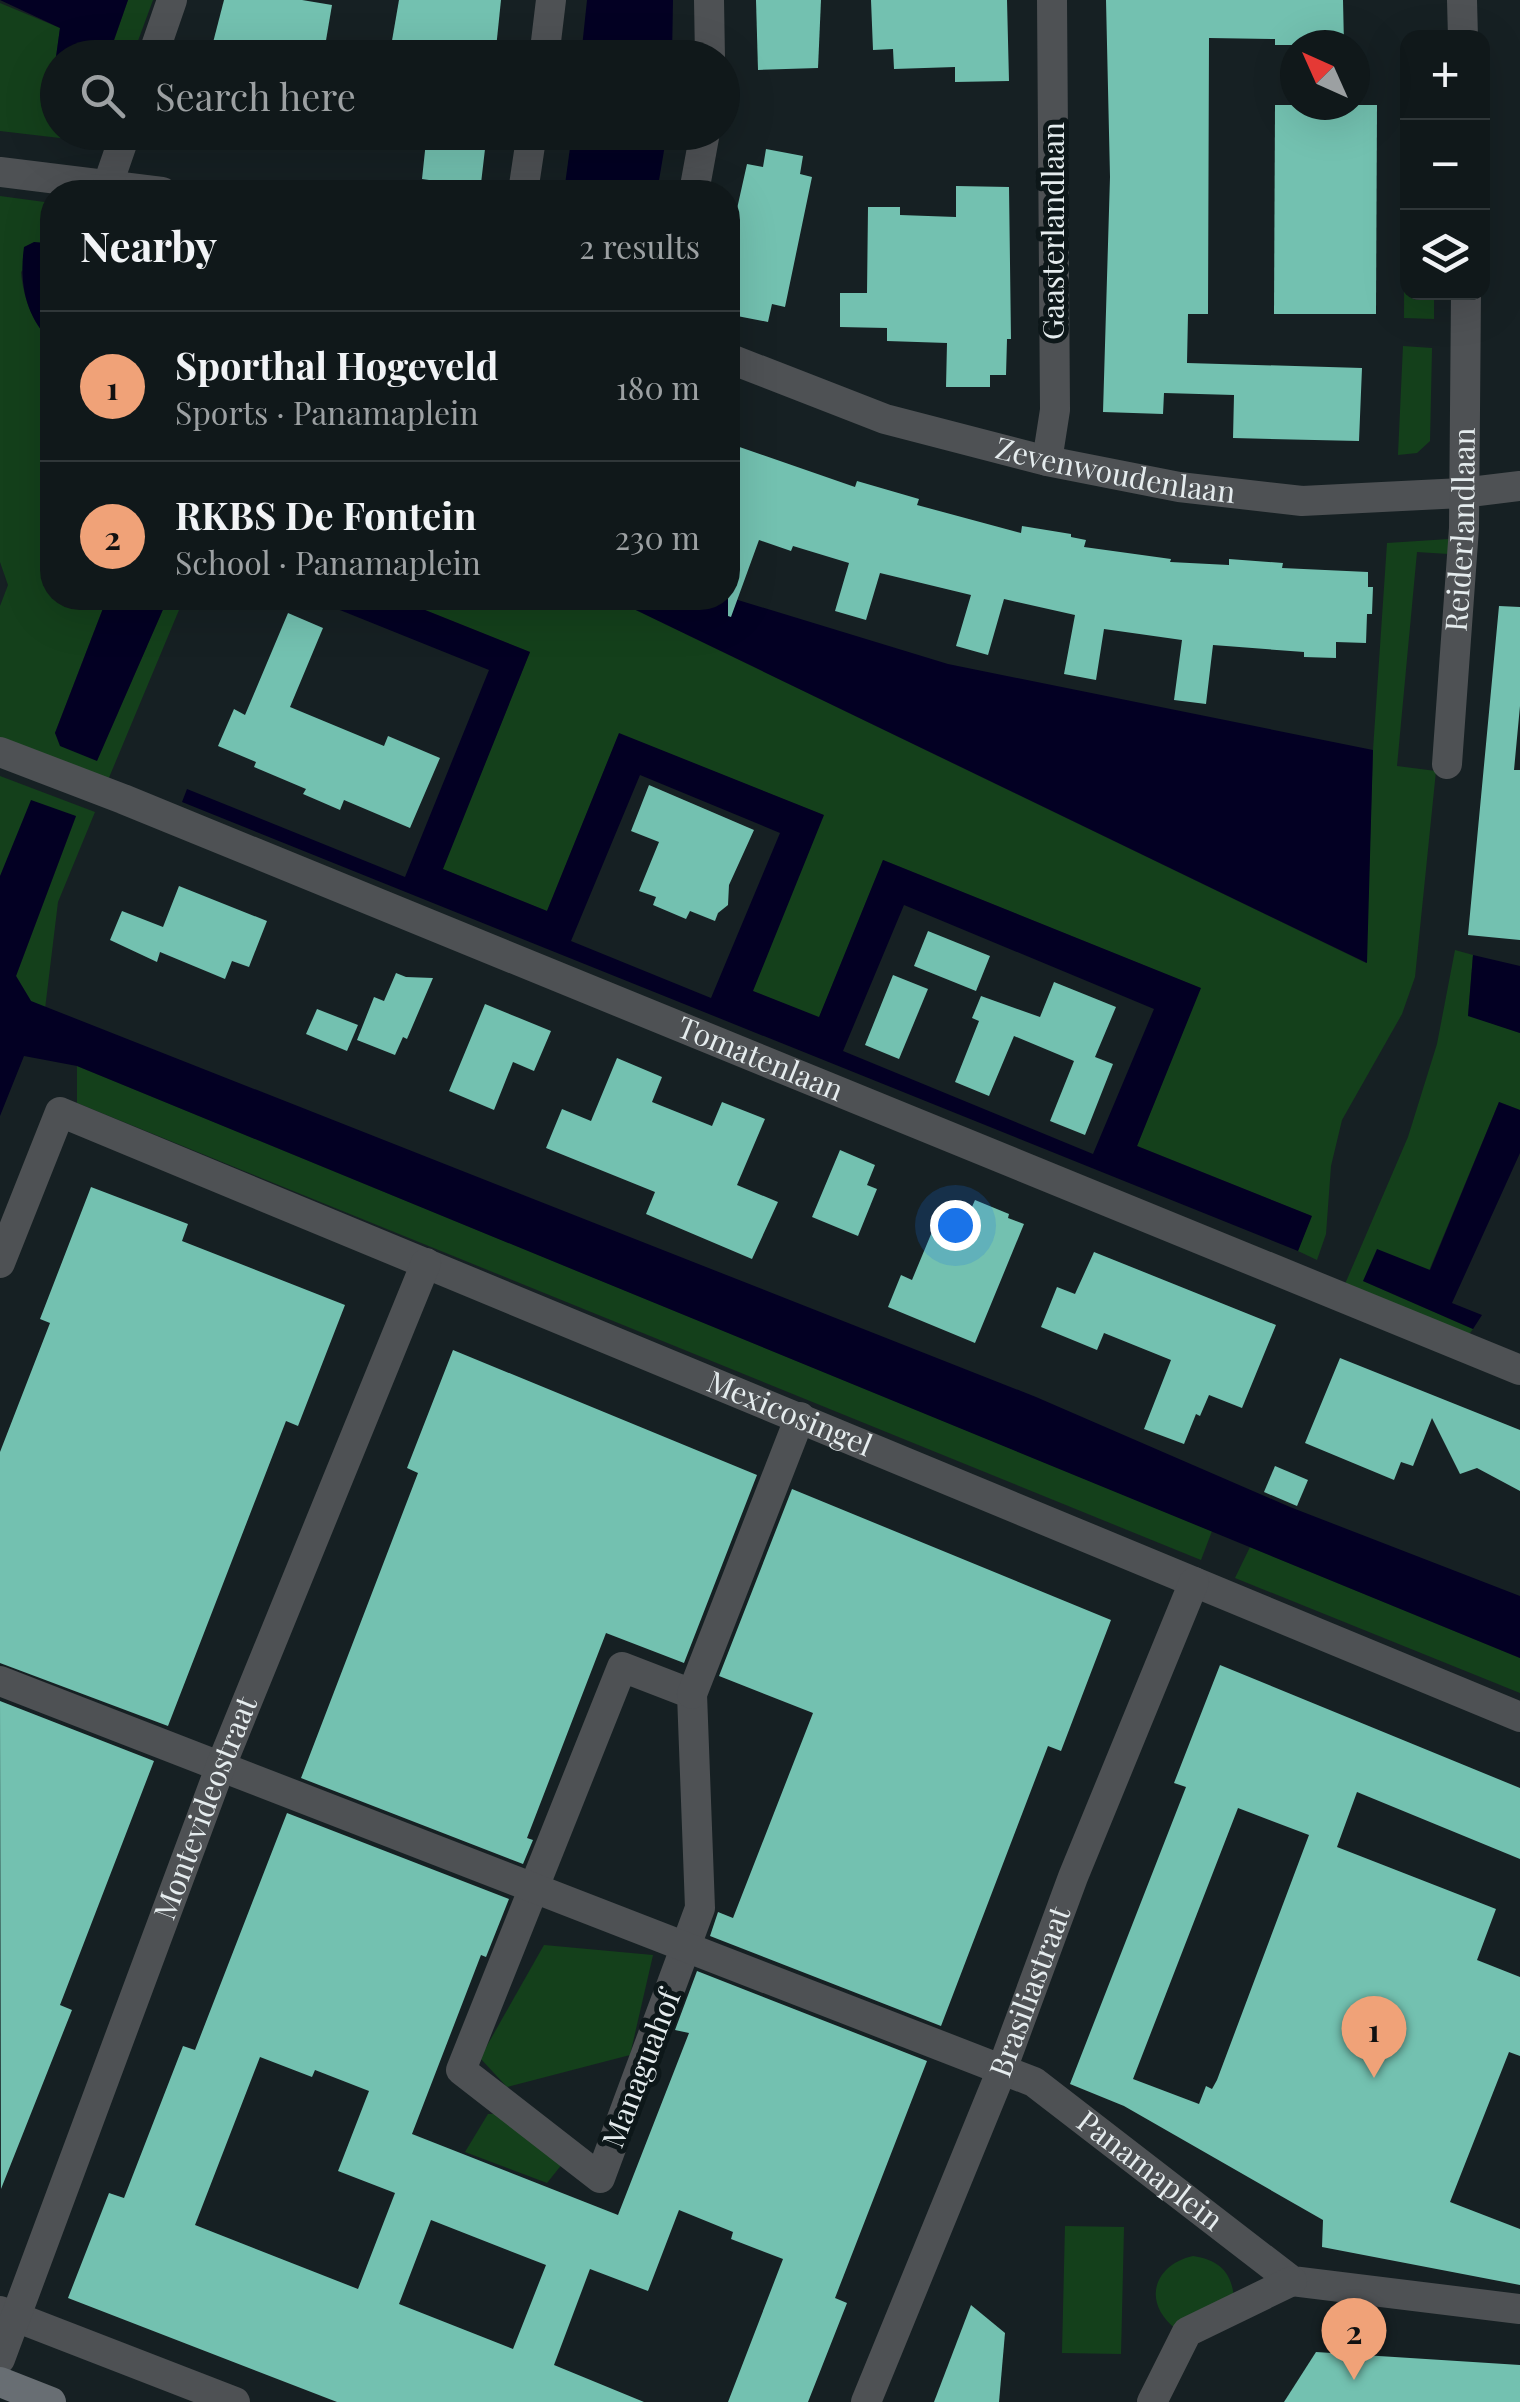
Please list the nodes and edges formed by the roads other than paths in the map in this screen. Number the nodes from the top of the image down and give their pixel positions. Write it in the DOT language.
graph roads {
  1 [pos="172,0"];
  2 [pos="551,0"];
  3 [pos="709,0"];
  4 [pos="1052,0"];
  5 [pos="1462,0"];
  6 [pos="1464,30"];
  7 [pos="158,40"];
  8 [pos="546,40"];
  9 [pos="710,40"];
  10 [pos="120,150"];
  11 [pos="530,150"];
  12 [pos="702,150"];
  13 [pos="0,172"];
  14 [pos="72,180"];
  15 [pos="109,180"];
  16 [pos="526,180"];
  17 [pos="696,180"];
  18 [pos="1466,300"];
  19 [pos="740,363"];
  20 [pos="1047,461"];
  21 [pos="1520,486"];
  22 [pos="1462,493"];
  23 [pos="0,752"];
  24 [pos="1447,764"];
  25 [pos="0,1263"];
  26 [pos="426,1263"];
  27 [pos="1520,1370"];
  28 [pos="800,1417"];
  29 [pos="1194,1582"];
  30 [pos="0,1682"];
  31 [pos="692,1694"];
  32 [pos="1520,1717"];
  33 [pos="220,1768"];
  34 [pos="535,1890"];
  35 [pos="686,1949"];
  36 [pos="1001,2072"];
  37 [pos="1292,2281"];
  38 [pos="1520,2309"];
  39 [pos="8,2315"];
  40 [pos="0,2359"];
  41 [pos="0,2382"];
  42 [pos="51,2402"];
  43 [pos="234,2402"];
  44 [pos="866,2402"];
  45 [pos="1152,2402"];
  1 -- 7 [label="street"];
  2 -- 8 [label="street"];
  3 -- 9 [label="street"];
  4 -- 20 [label="street, Gaasterlandlaan"];
  5 -- 6 [label="street"];
  10 -- 15 [label="street"];
  11 -- 16 [label="street"];
  12 -- 17 [label="street"];
  13 -- 14 [label="street"];
  18 -- 22 [label="street, Reiderlandlaan"];
  19 -- 20 [label="street, Zevenwoudenlaan"];
  20 -- 22 [label="street, Zevenwoudenlaan"];
  21 -- 22 [label="street, Zevenwoudenlaan"];
  22 -- 24 [label="street, Reiderlandlaan"];
  23 -- 27 [label="street, Tomatenlaan"];
  25 -- 26 [label="street, Mexicosingel"];
  26 -- 28 [label="street, Mexicosingel"];
  26 -- 33 [label="street, Montevideostraat"];
  28 -- 29 [label="street, Mexicosingel"];
  28 -- 31 [label="street, Managuahof"];
  29 -- 32 [label="street, Mexicosingel"];
  29 -- 36 [label="street, Brasiliastraat"];
  30 -- 33 [label="street, Managuahof"];
  31 -- 34 [label="street, Managuahof"];
  31 -- 35 [label="street, Managuahof"];
  33 -- 34 [label="street, Managuahof"];
  33 -- 39 [label="street, Montevideostraat"];
  34 -- 35 [label="street, Managuahof"];
  34 -- 35 [label="street, Managuahof"];
  35 -- 36 [label="street, Managuahof"];
  36 -- 37 [label="street, Panamaplein"];
  36 -- 44 [label="street, Brasiliastraat"];
  37 -- 38 [label="street"];
  37 -- 45 [label="street"];
  39 -- 40 [label="street, Montevideostraat"];
  39 -- 43 [label="street"];
  41 -- 42 [label="street"];
}
